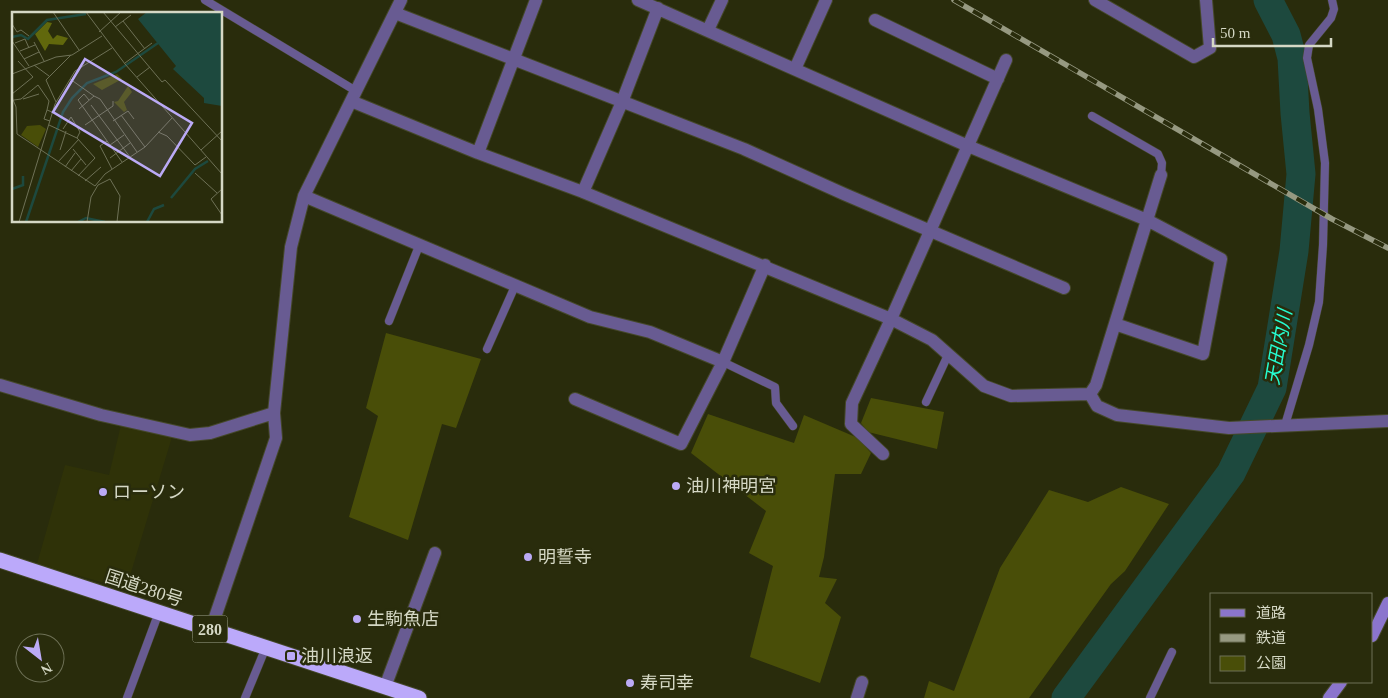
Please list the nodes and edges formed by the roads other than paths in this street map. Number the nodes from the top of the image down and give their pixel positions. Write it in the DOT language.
graph roads {
  1 [pos="205,0"];
  2 [pos="401,0"];
  3 [pos="536,0"];
  4 [pos="638,0"];
  5 [pos="722,0"];
  6 [pos="826,0"];
  7 [pos="1095,0"];
  8 [pos="1206,0"];
  9 [pos="1332,0"];
  10 [pos="658,8"];
  11 [pos="394,13"];
  12 [pos="875,20"];
  13 [pos="708,30"];
  14 [pos="513,60"];
  15 [pos="1006,60"];
  16 [pos="795,69"];
  17 [pos="998,79"];
  18 [pos="353,96"];
  19 [pos="622,102"];
  20 [pos="1092,116"];
  21 [pos="968,146"];
  22 [pos="478,152"];
  23 [pos="1161,175"];
  24 [pos="583,192"];
  25 [pos="304,196"];
  26 [pos="1147,220"];
  27 [pos="930,230"];
  28 [pos="419,246"];
  29 [pos="764,265"];
  30 [pos="515,286"];
  31 [pos="1064,288"];
  32 [pos="891,319"];
  33 [pos="389,321"];
  34 [pos="1115,324"];
  35 [pos="487,349"];
  36 [pos="948,354"];
  37 [pos="723,362"];
  38 [pos="0,385"];
  39 [pos="1090,394"];
  40 [pos="575,398"];
  41 [pos="926,402"];
  42 [pos="274,413"];
  43 [pos="1388,420"];
  44 [pos="793,426"];
  45 [pos="1282,426"];
  46 [pos="883,454"];
  47 [pos="435,553"];
  48 [pos="0,560"];
  49 [pos="1388,602"];
  50 [pos="159,612"];
  51 [pos="211,629"];
  52 [pos="1373,634"];
  53 [pos="266,647"];
  54 [pos="1172,652"];
  55 [pos="862,682"];
  56 [pos="1340,683"];
  57 [pos="386,687"];
  58 [pos="127,698"];
  59 [pos="245,698"];
  60 [pos="419,698"];
  61 [pos="857,698"];
  62 [pos="1150,698"];
  63 [pos="1329,698"];
  1 -- 18 [label="lane"];
  2 -- 11 [label="street"];
  3 -- 14 [label="street"];
  4 -- 10 [label="street"];
  5 -- 13 [label="street"];
  6 -- 16 [label="street"];
  7 -- 8 [label="street"];
  9 -- 45 [label="lane"];
  10 -- 13 [label="street"];
  10 -- 19 [label="street"];
  11 -- 14 [label="street"];
  11 -- 18 [label="street"];
  12 -- 17 [label="street"];
  13 -- 16 [label="street"];
  14 -- 19 [label="street"];
  14 -- 22 [label="street"];
  15 -- 17 [label="street"];
  16 -- 21 [label="street"];
  17 -- 21 [label="street"];
  18 -- 22 [label="street"];
  18 -- 25 [label="street"];
  19 -- 24 [label="street"];
  19 -- 27 [label="street"];
  20 -- 23 [label="lane"];
  21 -- 26 [label="street"];
  21 -- 27 [label="street"];
  22 -- 24 [label="street"];
  23 -- 26 [label="street"];
  24 -- 29 [label="street"];
  25 -- 28 [label="street"];
  25 -- 42 [label="street"];
  26 -- 34 [label="street"];
  26 -- 34 [label="street"];
  27 -- 31 [label="street"];
  27 -- 32 [label="street"];
  28 -- 30 [label="street"];
  28 -- 33 [label="lane"];
  29 -- 32 [label="street"];
  29 -- 37 [label="street"];
  30 -- 35 [label="lane"];
  30 -- 37 [label="street"];
  32 -- 36 [label="street"];
  32 -- 46 [label="street"];
  34 -- 39 [label="street"];
  36 -- 39 [label="street"];
  36 -- 41 [label="lane"];
  37 -- 40 [label="street"];
  37 -- 44 [label="lane"];
  38 -- 42 [label="street"];
  39 -- 45 [label="street"];
  42 -- 51 [label="street"];
  43 -- 45 [label="street"];
  47 -- 57 [label="street"];
  48 -- 50 [label="highway, 国道280号 / 280"];
  49 -- 52 [label="main road"];
  50 -- 51 [label="highway, 国道280号 / 280"];
  50 -- 58 [label="lane"];
  51 -- 53 [label="highway, 国道280号 / 280"];
  53 -- 57 [label="highway, 国道280号 / 280"];
  53 -- 59 [label="lane"];
  54 -- 62 [label="lane"];
  55 -- 61 [label="street"];
  56 -- 63 [label="main road"];
  57 -- 60 [label="highway, 国道280号 / 280"];
}
